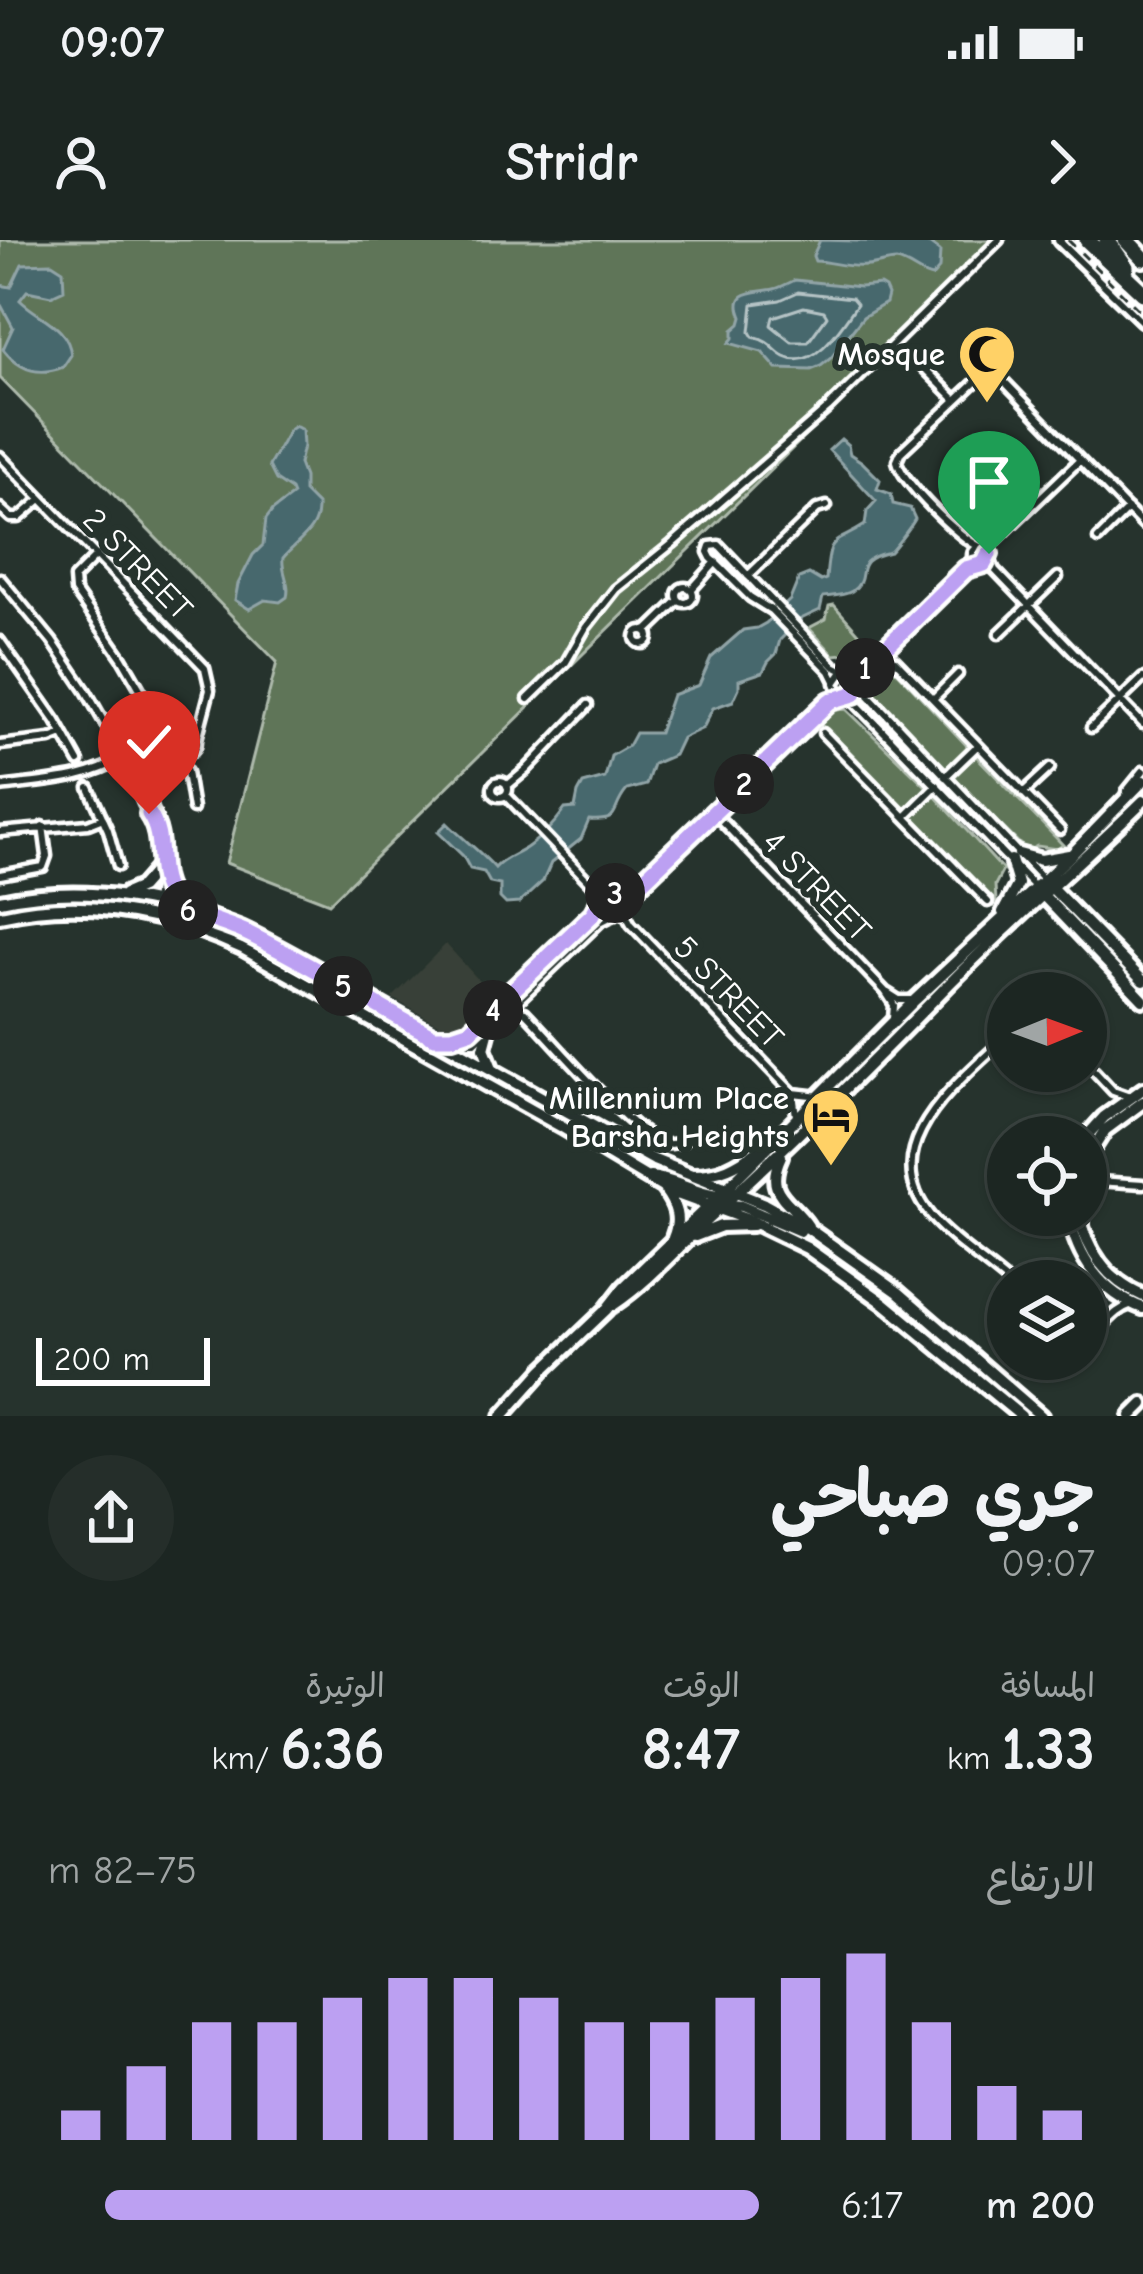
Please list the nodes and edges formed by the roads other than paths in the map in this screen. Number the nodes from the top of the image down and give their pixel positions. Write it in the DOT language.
graph roads {
  1 [pos="999,240"];
  2 [pos="1060,240"];
  3 [pos="1087,240"];
  4 [pos="1107,240"];
  5 [pos="1126,240"];
  6 [pos="1143,258"];
  7 [pos="1143,289"];
  8 [pos="1143,320"];
  9 [pos="923,367"];
  10 [pos="955,399"];
  11 [pos="0,456"];
  12 [pos="1079,460"];
  13 [pos="41,499"];
  14 [pos="827,506"];
  15 [pos="0,508"];
  16 [pos="1128,509"];
  17 [pos="1143,525"];
  18 [pos="1098,539"];
  19 [pos="967,541"];
  20 [pos="985,551"];
  21 [pos="97,555"];
  22 [pos="976,560"];
  23 [pos="717,563"];
  24 [pos="994,570"];
  25 [pos="747,574"];
  26 [pos="1058,577"];
  27 [pos="0,578"];
  28 [pos="760,589"];
  29 [pos="750,598"];
  30 [pos="1029,605"];
  31 [pos="773,608"];
  32 [pos="795,630"];
  33 [pos="647,631"];
  34 [pos="999,634"];
  35 [pos="0,641"];
  36 [pos="895,661"];
  37 [pos="864,669"];
  38 [pos="849,672"];
  39 [pos="958,674"];
  40 [pos="1143,678"];
  41 [pos="859,683"];
  42 [pos="835,684"];
  43 [pos="847,696"];
  44 [pos="528,699"];
  45 [pos="933,699"];
  46 [pos="1120,700"];
  47 [pos="830,701"];
  48 [pos="588,706"];
  49 [pos="202,718"];
  50 [pos="161,721"];
  51 [pos="1143,724"];
  52 [pos="1090,728"];
  53 [pos="182,729"];
  54 [pos="824,733"];
  55 [pos="64,734"];
  56 [pos="197,739"];
  57 [pos="172,744"];
  58 [pos="0,746"];
  59 [pos="977,746"];
  60 [pos="178,752"];
  61 [pos="191,752"];
  62 [pos="124,757"];
  63 [pos="79,762"];
  64 [pos="1049,768"];
  65 [pos="1143,771"];
  66 [pos="187,772"];
  67 [pos="945,777"];
  68 [pos="1143,781"];
  69 [pos="937,785"];
  70 [pos="0,787"];
  71 [pos="89,788"];
  72 [pos="1023,793"];
  73 [pos="1143,801"];
  74 [pos="1119,807"];
  75 [pos="193,808"];
  76 [pos="713,813"];
  77 [pos="905,817"];
  78 [pos="103,818"];
  79 [pos="43,826"];
  80 [pos="1060,830"];
  81 [pos="0,832"];
  82 [pos="1015,857"];
  83 [pos="1075,859"];
  84 [pos="118,866"];
  85 [pos="158,869"];
  86 [pos="0,875"];
  87 [pos="595,887"];
  88 [pos="1044,888"];
  89 [pos="632,891"];
  90 [pos="612,892"];
  91 [pos="114,896"];
  92 [pos="0,901"];
  93 [pos="988,902"];
  94 [pos="599,904"];
  95 [pos="153,907"];
  96 [pos="180,907"];
  97 [pos="622,908"];
  98 [pos="1070,914"];
  99 [pos="613,915"];
  100 [pos="0,916"];
  101 [pos="1001,918"];
  102 [pos="1016,920"];
  103 [pos="631,924"];
  104 [pos="1143,981"];
  105 [pos="885,991"];
  106 [pos="523,997"];
  107 [pos="915,1000"];
  108 [pos="1143,1000"];
  109 [pos="510,1009"];
  110 [pos="525,1012"];
  111 [pos="892,1023"];
  112 [pos="489,1029"];
  113 [pos="470,1031"];
  114 [pos="434,1037"];
  115 [pos="987,1056"];
  116 [pos="494,1071"];
  117 [pos="1107,1084"];
  118 [pos="1113,1090"];
  119 [pos="793,1093"];
  120 [pos="820,1096"];
  121 [pos="1140,1096"];
  122 [pos="1113,1110"];
  123 [pos="1107,1116"];
  124 [pos="796,1120"];
  125 [pos="1107,1128"];
  126 [pos="684,1141"];
  127 [pos="780,1145"];
  128 [pos="685,1174"];
  129 [pos="647,1177"];
  130 [pos="1107,1182"];
  131 [pos="1143,1184"];
  132 [pos="662,1187"];
  133 [pos="702,1187"];
  134 [pos="722,1200"];
  135 [pos="762,1226"];
  136 [pos="815,1232"];
  137 [pos="1073,1236"];
  138 [pos="1085,1236"];
  139 [pos="686,1240"];
  140 [pos="671,1242"];
  141 [pos="987,1264"];
  142 [pos="1114,1293"];
  143 [pos="1140,1303"];
  144 [pos="606,1310"];
  145 [pos="1115,1312"];
  146 [pos="1107,1320"];
  147 [pos="1143,1404"];
  148 [pos="1021,1415"];
  149 [pos="502,1416"];
  150 [pos="1041,1416"];
  151 [pos="1132,1416"];
  1 -- 44 [label="street"];
  2 -- 8 [label="main road"];
  3 -- 7 [label="highway"];
  4 -- 7 [label="highway"];
  5 -- 6 [label="highway"];
  9 -- 10 [label="street"];
  10 -- 12 [label="street"];
  10 -- 19 [label="street"];
  11 -- 13 [label="street, 2 STREET"];
  12 -- 16 [label="street"];
  12 -- 20 [label="street"];
  13 -- 15 [label="street"];
  13 -- 21 [label="street, 2 STREET"];
  14 -- 25 [label="street"];
  16 -- 17 [label="street"];
  16 -- 18 [label="street"];
  19 -- 20 [label="street"];
  19 -- 22 [label="street"];
  20 -- 22 [label="street"];
  20 -- 22 [label="street"];
  20 -- 24 [label="street"];
  21 -- 49 [label="street, 2 STREET"];
  21 -- 50 [label="street, 2 STREET"];
  22 -- 24 [label="street"];
  22 -- 37 [label="street"];
  23 -- 25 [label="street"];
  23 -- 29 [label="street"];
  23 -- 33 [label="street"];
  24 -- 30 [label="street"];
  25 -- 28 [label="street"];
  26 -- 30 [label="street"];
  27 -- 62 [label="street"];
  28 -- 29 [label="street"];
  28 -- 31 [label="street"];
  29 -- 31 [label="street"];
  30 -- 34 [label="street"];
  30 -- 46 [label="street"];
  31 -- 32 [label="street"];
  32 -- 38 [label="street"];
  32 -- 42 [label="street"];
  35 -- 55 [label="street"];
  36 -- 45 [label="street"];
  37 -- 38 [label="street"];
  37 -- 41 [label="street"];
  38 -- 41 [label="street"];
  38 -- 42 [label="street"];
  39 -- 45 [label="street"];
  40 -- 46 [label="street"];
  41 -- 43 [label="street"];
  41 -- 67 [label="street"];
  42 -- 43 [label="street"];
  42 -- 47 [label="street"];
  43 -- 47 [label="street"];
  43 -- 69 [label="street"];
  45 -- 59 [label="street"];
  46 -- 51 [label="street"];
  46 -- 52 [label="street"];
  47 -- 76 [label="street"];
  48 -- 87 [label="street"];
  49 -- 53 [label="street"];
  49 -- 56 [label="street, 2 STREET"];
  50 -- 53 [label="street"];
  50 -- 57 [label="street, 2 STREET"];
  53 -- 56 [label="street"];
  53 -- 57 [label="street"];
  54 -- 77 [label="street"];
  55 -- 58 [label="street"];
  55 -- 63 [label="street"];
  56 -- 61 [label="street, 2 STREET"];
  57 -- 60 [label="street, 2 STREET"];
  59 -- 67 [label="street"];
  59 -- 72 [label="street"];
  60 -- 61 [label="street"];
  60 -- 66 [label="street, 2 STREET"];
  61 -- 66 [label="street, 2 STREET"];
  62 -- 70 [label="street"];
  62 -- 85 [label="street"];
  64 -- 72 [label="street"];
  65 -- 74 [label="street"];
  66 -- 75 [label="street, 2 STREET"];
  67 -- 82 [label="street"];
  68 -- 74 [label="main road"];
  69 -- 77 [label="street"];
  69 -- 82 [label="street"];
  71 -- 78 [label="street"];
  72 -- 80 [label="street"];
  73 -- 83 [label="main road"];
  74 -- 83 [label="main road"];
  76 -- 89 [label="street"];
  76 -- 105 [label="street, 4 STREET"];
  77 -- 93 [label="street"];
  78 -- 79 [label="street"];
  78 -- 84 [label="street"];
  79 -- 81 [label="street"];
  79 -- 86 [label="street"];
  82 -- 83 [label="main road"];
  82 -- 88 [label="street"];
  82 -- 101 [label="main road"];
  83 -- 88 [label="main road"];
  83 -- 98 [label="main road"];
  85 -- 91 [label="main road"];
  85 -- 95 [label="street"];
  85 -- 96 [label="main road"];
  87 -- 90 [label="street"];
  87 -- 94 [label="street"];
  88 -- 98 [label="main road"];
  88 -- 101 [label="main road"];
  88 -- 102 [label="main road"];
  89 -- 90 [label="street"];
  89 -- 97 [label="street"];
  90 -- 94 [label="street"];
  90 -- 97 [label="street"];
  91 -- 92 [label="main road"];
  91 -- 95 [label="main road"];
  94 -- 99 [label="street"];
  94 -- 113 [label="street"];
  95 -- 96 [label="main road"];
  95 -- 100 [label="main road"];
  95 -- 129 [label="main road"];
  96 -- 114 [label="main road"];
  97 -- 99 [label="street"];
  97 -- 103 [label="street, 5 STREET"];
  98 -- 102 [label="main road"];
  98 -- 104 [label="main road"];
  98 -- 108 [label="main road"];
  99 -- 103 [label="street, 5 STREET"];
  99 -- 106 [label="street"];
  101 -- 107 [label="main road"];
  102 -- 127 [label="main road"];
  103 -- 119 [label="street, 5 STREET"];
  105 -- 107 [label="street, 4 STREET"];
  105 -- 111 [label="street"];
  106 -- 109 [label="street"];
  106 -- 110 [label="street"];
  107 -- 111 [label="main road"];
  109 -- 110 [label="street"];
  109 -- 112 [label="street"];
  110 -- 126 [label="street"];
  111 -- 120 [label="main road"];
  112 -- 113 [label="street"];
  112 -- 116 [label="main road"];
  113 -- 114 [label="main road"];
  114 -- 116 [label="main road"];
  115 -- 141 [label="street"];
  116 -- 128 [label="main road"];
  117 -- 118 [label="street"];
  118 -- 121 [label="street"];
  118 -- 122 [label="street"];
  119 -- 120 [label="street, 5 STREET"];
  119 -- 124 [label="street, 5 STREET"];
  120 -- 124 [label="main road"];
  121 -- 122 [label="main road"];
  121 -- 125 [label="main road"];
  122 -- 123 [label="main road"];
  124 -- 127 [label="main road"];
  127 -- 128 [label="main road"];
  127 -- 134 [label="main road"];
  127 -- 134 [label="main road"];
  127 -- 136 [label="main road"];
  128 -- 133 [label="main road"];
  129 -- 132 [label="main road"];
  129 -- 133 [label="main road"];
  130 -- 131 [label="street"];
  132 -- 134 [label="main road"];
  132 -- 140 [label="main road"];
  133 -- 134 [label="main road"];
  134 -- 135 [label="main road"];
  134 -- 136 [label="main road"];
  134 -- 139 [label="main road"];
  134 -- 140 [label="main road"];
  135 -- 139 [label="main road"];
  135 -- 148 [label="main road"];
  136 -- 150 [label="main road"];
  137 -- 142 [label="main road"];
  138 -- 143 [label="main road"];
  139 -- 144 [label="main road"];
  140 -- 144 [label="main road"];
  142 -- 143 [label="main road"];
  142 -- 145 [label="street"];
  143 -- 145 [label="street"];
  144 -- 149 [label="main road"];
  145 -- 146 [label="street"];
  147 -- 151 [label="main road"];
}
